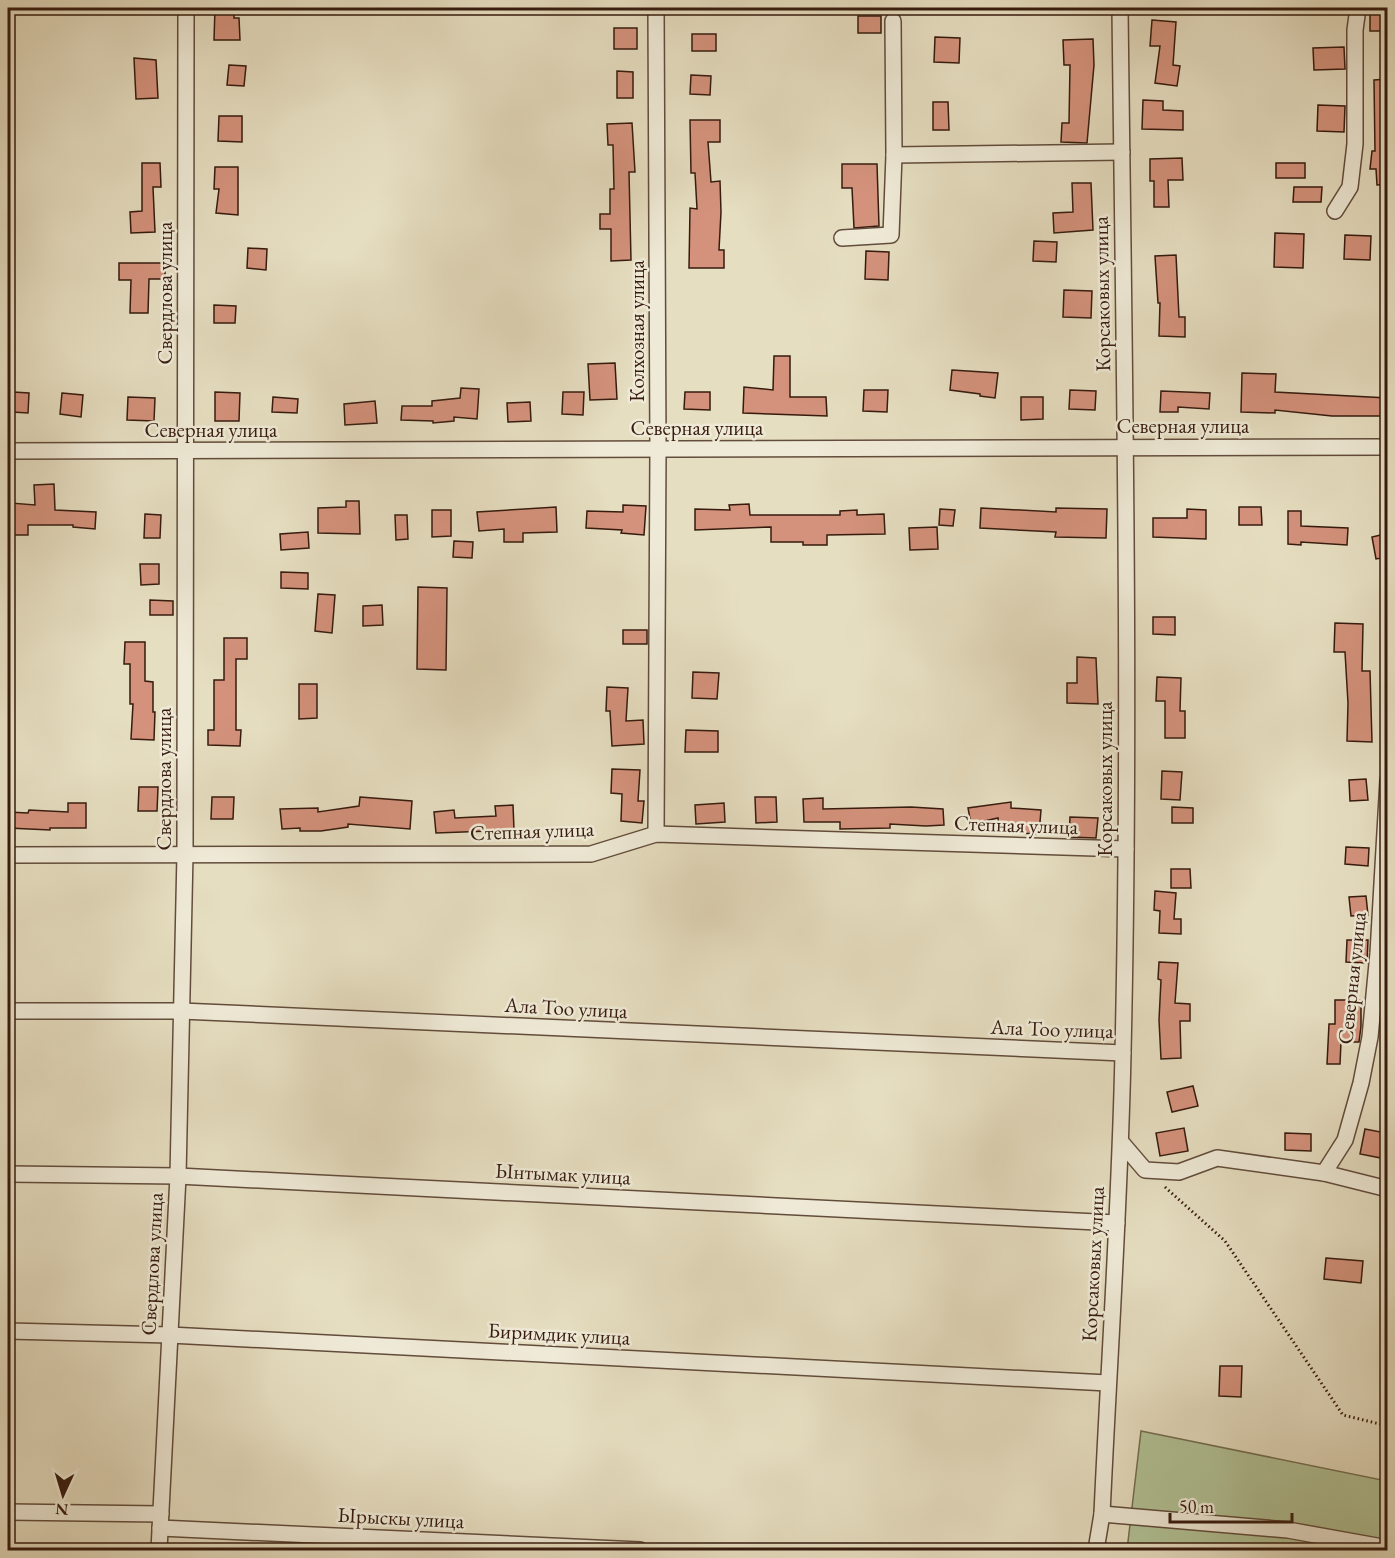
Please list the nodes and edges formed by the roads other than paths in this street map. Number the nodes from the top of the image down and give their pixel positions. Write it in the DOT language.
graph roads {
  1 [pos="186,8"];
  2 [pos="656,8"];
  3 [pos="1120,8"];
  4 [pos="1358,8"];
  5 [pos="892,21"];
  6 [pos="1122,152"];
  7 [pos="894,155"];
  8 [pos="1335,211"];
  9 [pos="842,238"];
  10 [pos="1388,447"];
  11 [pos="1125,448"];
  12 [pos="658,449"];
  13 [pos="8,451"];
  14 [pos="186,451"];
  15 [pos="1388,780"];
  16 [pos="656,834"];
  17 [pos="1126,849"];
  18 [pos="184,854"];
  19 [pos="8,855"];
  20 [pos="8,1011"];
  21 [pos="181,1011"];
  22 [pos="1123,1053"];
  23 [pos="1121,1142"];
  24 [pos="8,1173"];
  25 [pos="1324,1173"];
  26 [pos="178,1176"];
  27 [pos="1388,1189"];
  28 [pos="1117,1222"];
  29 [pos="8,1331"];
  30 [pos="170,1335"];
  31 [pos="1108,1383"];
  32 [pos="8,1512"];
  33 [pos="1102,1514"];
  34 [pos="160,1521"];
  35 [pos="1388,1548"];
  36 [pos="159,1551"];
  37 [pos="640,1551"];
  38 [pos="1096,1551"];
  1 -- 14 [label="street, Свердлова улица"];
  2 -- 12 [label="street, Колхозная улица"];
  3 -- 6 [label="street, Корсаковых улица"];
  4 -- 8 [label="street"];
  5 -- 7 [label="street"];
  6 -- 7 [label="street"];
  6 -- 11 [label="street, Корсаковых улица"];
  7 -- 9 [label="street"];
  10 -- 11 [label="street, Северная улица"];
  11 -- 12 [label="street, Северная улица"];
  11 -- 17 [label="street, Корсаковых улица"];
  12 -- 14 [label="street, Северная улица"];
  12 -- 16 [label="street, Колхозная улица"];
  13 -- 14 [label="street, Северная улица"];
  14 -- 18 [label="street, Свердлова улица"];
  15 -- 25 [label="street, Северная улица"];
  16 -- 17 [label="street, Степная улица"];
  16 -- 18 [label="street, Степная улица"];
  17 -- 22 [label="street, Корсаковых улица"];
  18 -- 19 [label="street, Степная улица"];
  18 -- 21 [label="street, Свердлова улица"];
  20 -- 21 [label="street, Ала Тоо улица"];
  21 -- 22 [label="street, Ала Тоо улица"];
  21 -- 26 [label="street, Свердлова улица"];
  22 -- 23 [label="street, Корсаковых улица"];
  23 -- 25 [label="street"];
  23 -- 28 [label="street, Корсаковых улица"];
  24 -- 26 [label="street, Ынтымак улица"];
  25 -- 27 [label="street"];
  26 -- 28 [label="street, Ынтымак улица"];
  26 -- 30 [label="street, Свердлова улица"];
  28 -- 31 [label="street, Корсаковых улица"];
  29 -- 30 [label="street, Биримдик улица"];
  30 -- 31 [label="street, Биримдик улица"];
  30 -- 34 [label="street, Свердлова улица"];
  31 -- 33 [label="street, Корсаковых улица"];
  32 -- 34 [label="street, Ырыскы улица"];
  33 -- 35 [label="street"];
  33 -- 38 [label="street, Корсаковых улица"];
  34 -- 36 [label="street, Свердлова улица"];
  34 -- 37 [label="street, Ырыскы улица"];
}
